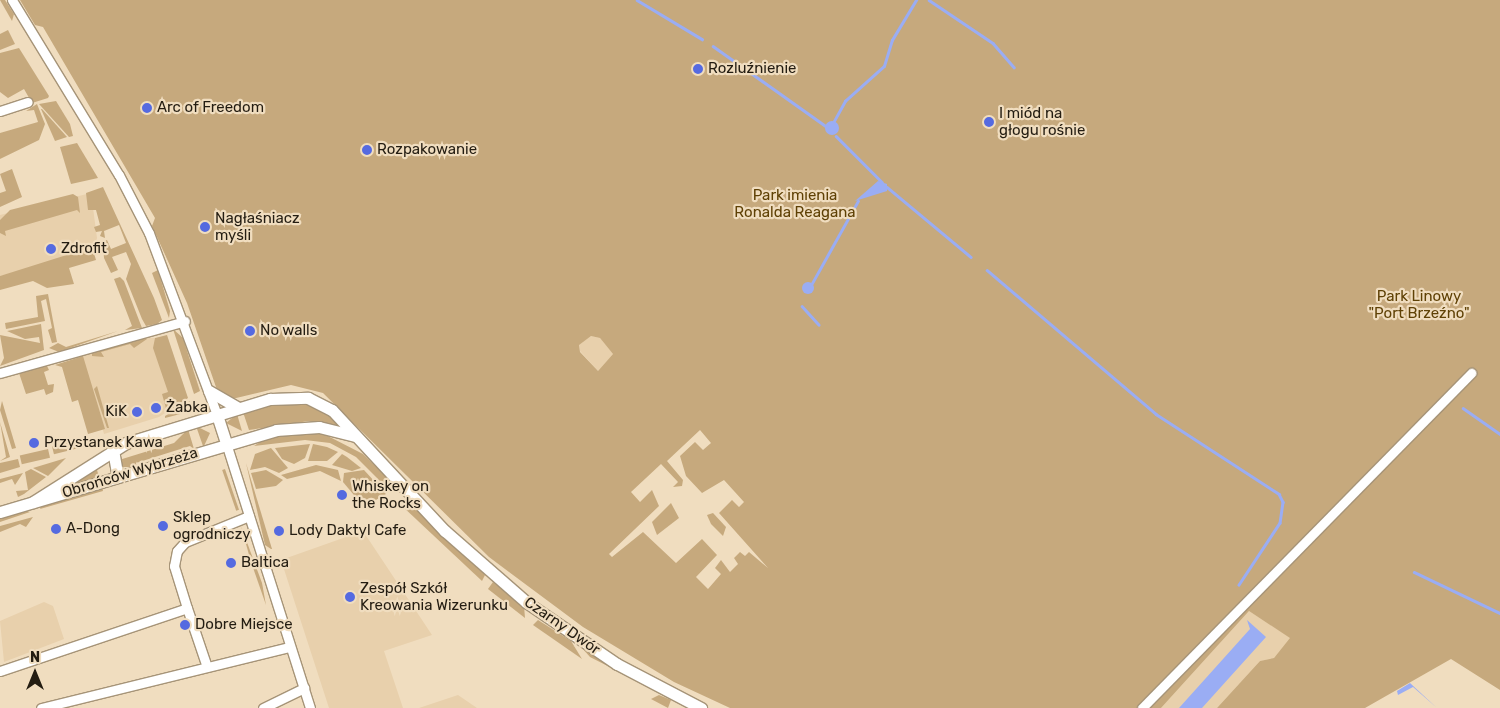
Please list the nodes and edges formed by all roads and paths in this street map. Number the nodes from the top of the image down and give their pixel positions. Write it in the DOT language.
graph roads {
  1 [pos="12,0"];
  2 [pos="28,102"];
  3 [pos="0,111"];
  4 [pos="185,321"];
  5 [pos="0,373"];
  6 [pos="1471,373"];
  7 [pos="209,391"];
  8 [pos="239,408"];
  9 [pos="217,415"];
  10 [pos="354,436"];
  11 [pos="226,443"];
  12 [pos="113,450"];
  13 [pos="118,477"];
  14 [pos="33,502"];
  15 [pos="0,512"];
  16 [pos="249,516"];
  17 [pos="186,608"];
  18 [pos="290,646"];
  19 [pos="207,666"];
  20 [pos="0,671"];
  21 [pos="304,688"];
  22 [pos="41,708"];
  23 [pos="263,708"];
  24 [pos="310,708"];
  25 [pos="701,708"];
  26 [pos="1142,708"];
  1 -- 4 [label="street"];
  2 -- 3 [label="street"];
  4 -- 5 [label="street"];
  4 -- 7 [label="street"];
  6 -- 26 [label="street"];
  7 -- 8 [label="main road"];
  7 -- 9 [label="street"];
  8 -- 9 [label="main road, Czarny Dwór"];
  8 -- 10 [label="main road, Czarny Dwór"];
  9 -- 11 [label="main road"];
  9 -- 12 [label="main road, Obrońców Wybrzeża"];
  10 -- 11 [label="main road"];
  10 -- 25 [label="main road, Czarny Dwór"];
  11 -- 13 [label="main road, Obrońców Wybrzeża"];
  11 -- 16 [label="street"];
  12 -- 13 [label="main road"];
  12 -- 14 [label="main road, Obrońców Wybrzeża"];
  13 -- 14 [label="main road, Obrońców Wybrzeża"];
  14 -- 15 [label="main road, Obrońców Wybrzeża"];
  16 -- 17 [label="street"];
  16 -- 18 [label="street"];
  17 -- 19 [label="street"];
  17 -- 20 [label="street"];
  18 -- 19 [label="street"];
  18 -- 21 [label="street"];
  19 -- 22 [label="street"];
  21 -- 23 [label="street"];
  21 -- 24 [label="street"];
}
